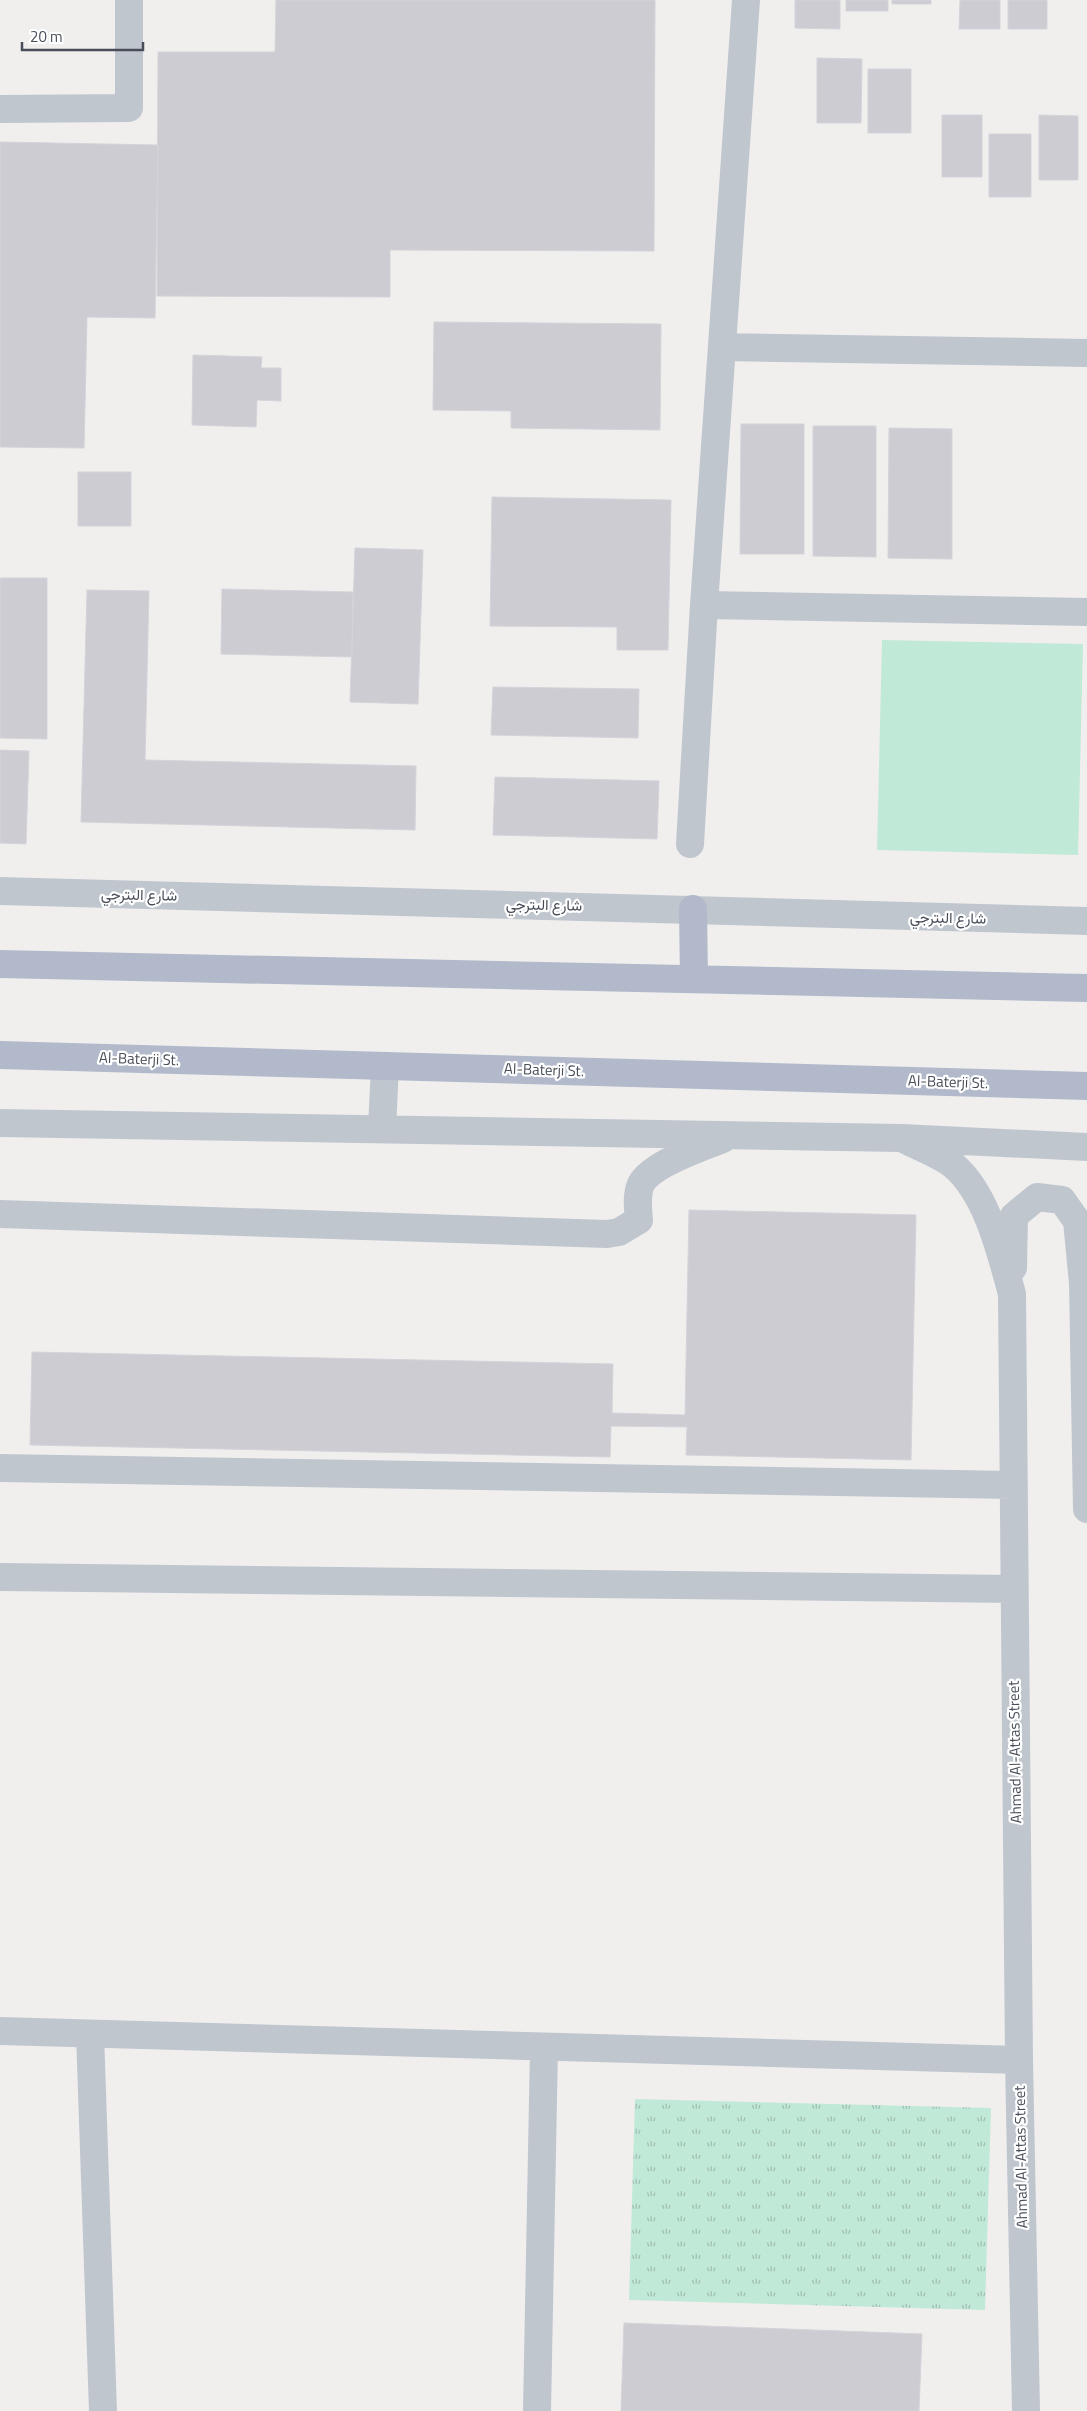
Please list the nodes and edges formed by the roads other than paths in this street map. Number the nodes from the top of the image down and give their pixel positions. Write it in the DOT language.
graph roads {
  1 [pos="129,0"];
  2 [pos="746,0"];
  3 [pos="0,109"];
  4 [pos="722,347"];
  5 [pos="1087,354"];
  6 [pos="704,605"];
  7 [pos="1087,612"];
  8 [pos="690,844"];
  9 [pos="0,891"];
  10 [pos="693,909"];
  11 [pos="1087,921"];
  12 [pos="0,964"];
  13 [pos="694,979"];
  14 [pos="1087,988"];
  15 [pos="0,1055"];
  16 [pos="385,1066"];
  17 [pos="1087,1086"];
  18 [pos="0,1123"];
  19 [pos="382,1128"];
  20 [pos="735,1135"];
  21 [pos="902,1138"];
  22 [pos="1087,1147"];
  23 [pos="1087,1202"];
  24 [pos="0,1214"];
  25 [pos="1083,1283"];
  26 [pos="1012,1294"];
  27 [pos="0,1468"];
  28 [pos="1013,1485"];
  29 [pos="1087,1508"];
  30 [pos="0,1577"];
  31 [pos="1014,1588"];
  32 [pos="0,2031"];
  33 [pos="90,2034"];
  34 [pos="544,2046"];
  35 [pos="1019,2060"];
  36 [pos="103,2411"];
  37 [pos="536,2411"];
  38 [pos="1026,2411"];
  1 -- 3 [label="street"];
  2 -- 4 [label="street"];
  4 -- 5 [label="street"];
  4 -- 6 [label="street"];
  6 -- 7 [label="street"];
  6 -- 8 [label="street"];
  9 -- 10 [label="street, شارع البترجي"];
  10 -- 11 [label="street, شارع البترجي"];
  10 -- 13 [label="main road"];
  12 -- 13 [label="main road"];
  13 -- 14 [label="main road"];
  15 -- 16 [label="main road, Al-Baterji St."];
  16 -- 17 [label="main road, Al-Baterji St."];
  16 -- 19 [label="street"];
  18 -- 19 [label="street"];
  19 -- 20 [label="street"];
  20 -- 21 [label="street"];
  20 -- 24 [label="street"];
  21 -- 22 [label="street"];
  21 -- 26 [label="street, Ahmad Al-Attas Street"];
  23 -- 25 [label="street"];
  25 -- 26 [label="street"];
  25 -- 29 [label="street"];
  26 -- 28 [label="street, Ahmad Al-Attas Street"];
  27 -- 28 [label="street"];
  28 -- 31 [label="street, Ahmad Al-Attas Street"];
  30 -- 31 [label="street"];
  31 -- 35 [label="street, Ahmad Al-Attas Street"];
  32 -- 33 [label="street"];
  33 -- 34 [label="street"];
  33 -- 36 [label="street"];
  34 -- 35 [label="street"];
  34 -- 37 [label="street"];
  35 -- 38 [label="street, Ahmad Al-Attas Street"];
}
